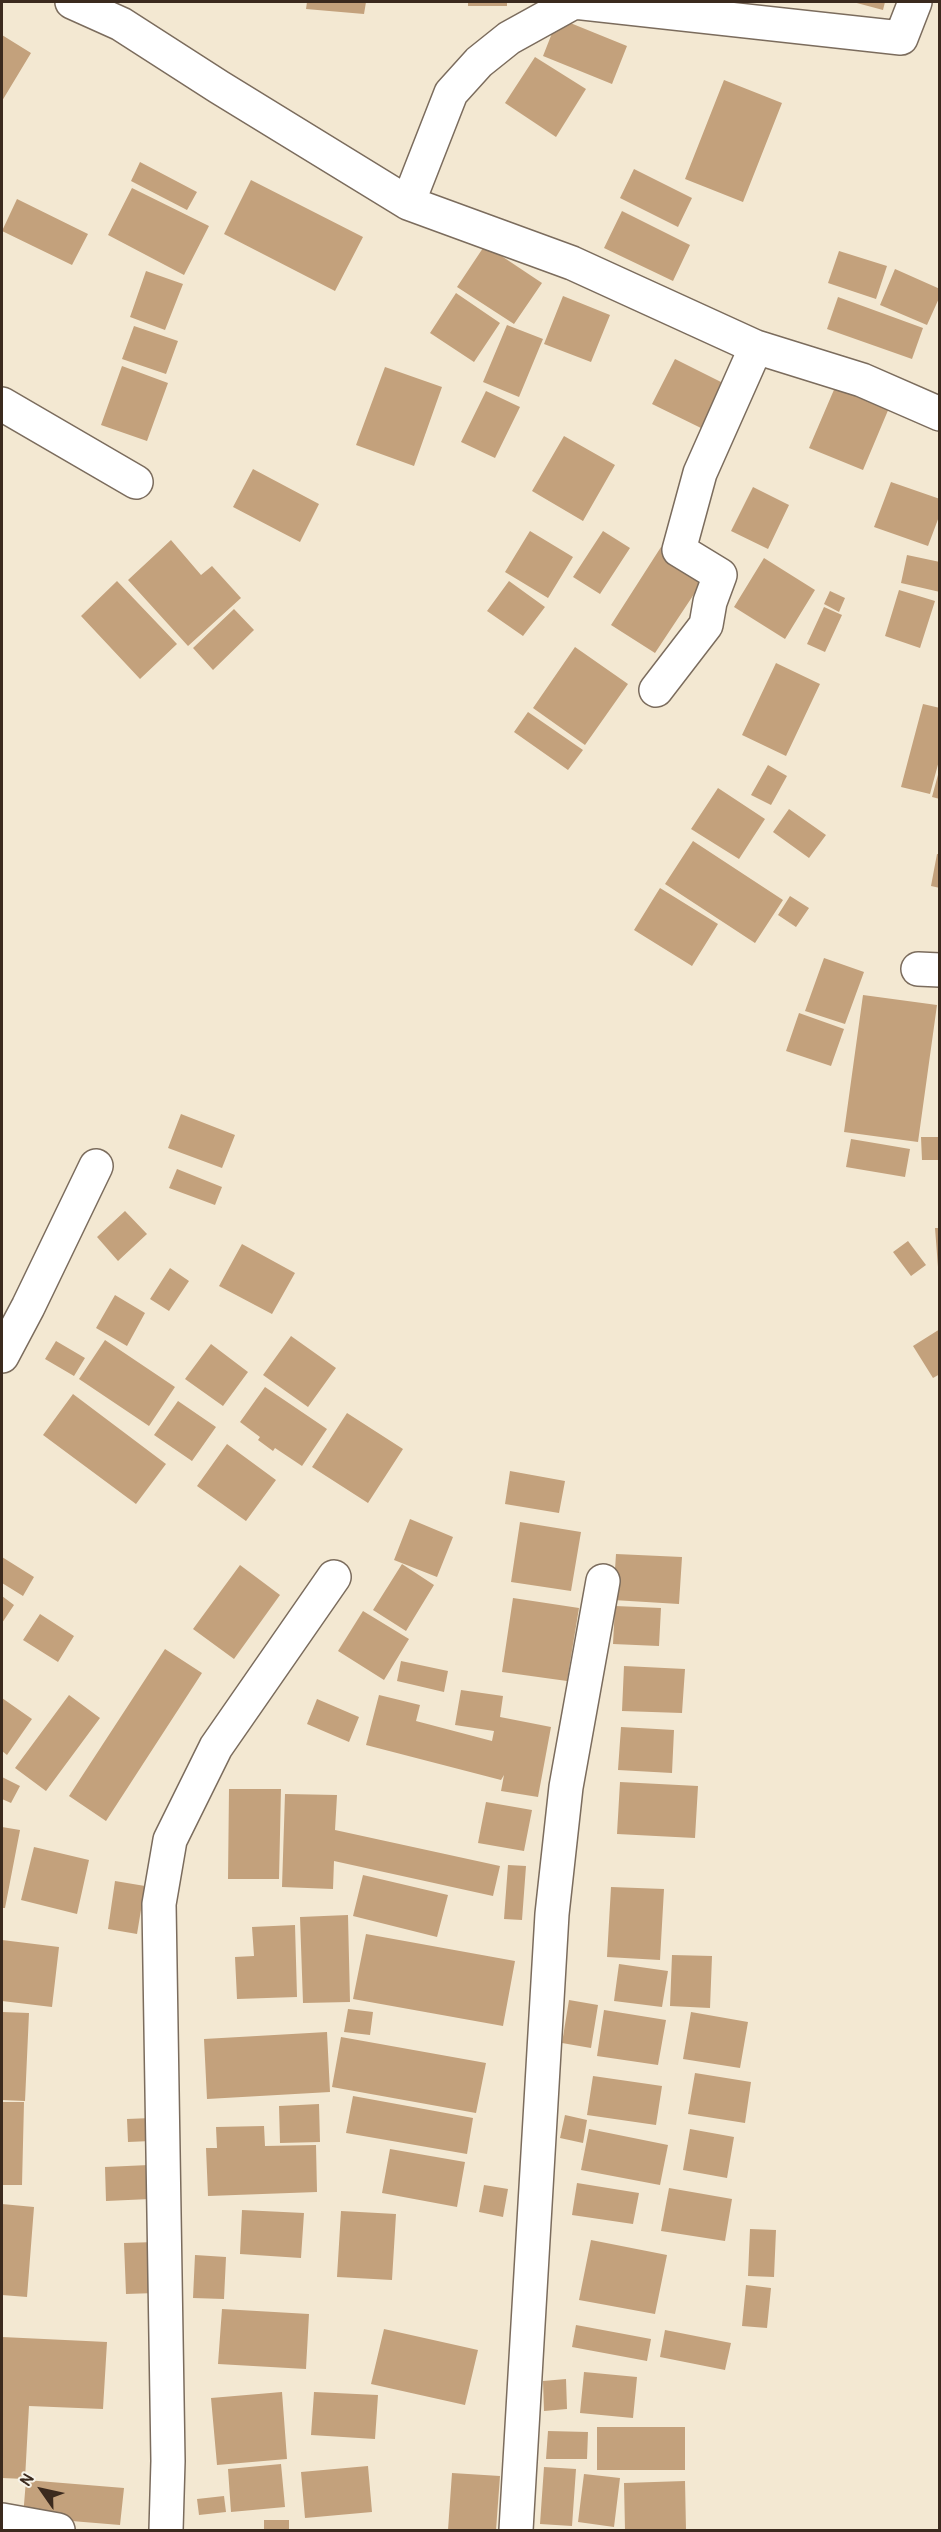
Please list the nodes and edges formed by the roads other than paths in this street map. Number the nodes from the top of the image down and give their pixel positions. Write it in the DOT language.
graph roads {
  1 [pos="72,2"];
  2 [pos="915,2"];
  3 [pos="408,203"];
  4 [pos="756,347"];
  5 [pos="2,404"];
  6 [pos="939,414"];
  7 [pos="136,482"];
  8 [pos="656,690"];
  9 [pos="96,1166"];
  10 [pos="15,1303"];
  11 [pos="2,1356"];
  12 [pos="334,1577"];
  13 [pos="603,1581"];
  14 [pos="2,2520"];
  15 [pos="58,2530"];
  16 [pos="166,2530"];
  17 [pos="516,2530"];
  1 -- 3 [label="street"];
  2 -- 3 [label="street"];
  3 -- 4 [label="street"];
  4 -- 6 [label="street"];
  4 -- 8 [label="street"];
  5 -- 7 [label="street"];
  9 -- 10 [label="street"];
  10 -- 11 [label="street"];
  12 -- 16 [label="street"];
  13 -- 17 [label="street"];
  14 -- 15 [label="street"];
}
